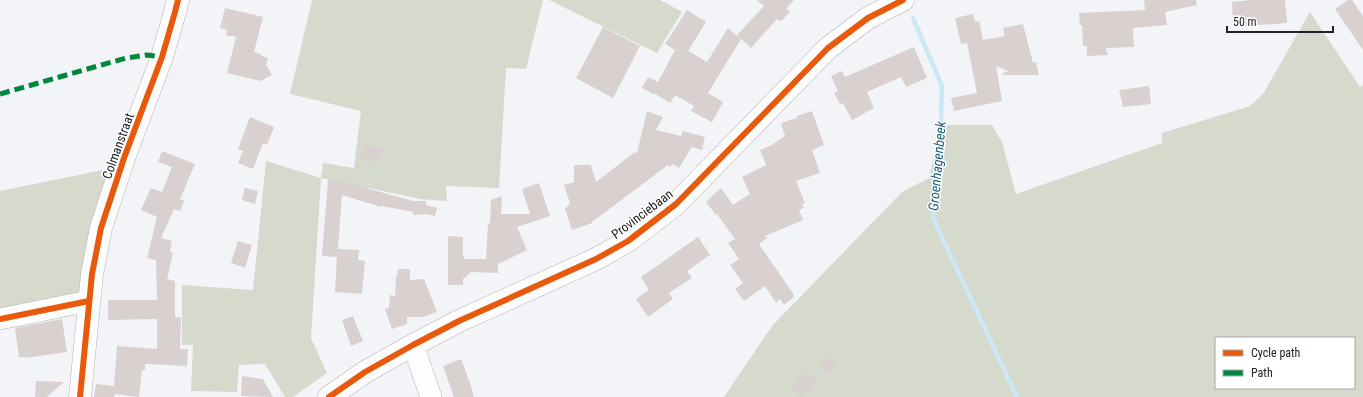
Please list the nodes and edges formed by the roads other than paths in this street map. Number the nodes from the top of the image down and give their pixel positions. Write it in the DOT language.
graph roads {
  1 [pos="178,0"];
  2 [pos="895,2"];
  3 [pos="90,301"];
  4 [pos="0,319"];
  5 [pos="412,345"];
  6 [pos="80,397"];
  7 [pos="329,397"];
  8 [pos="431,397"];
  1 -- 3 [label="main road, Colmanstraat"];
  2 -- 5 [label="main road, Provinciebaan"];
  3 -- 4 [label="street"];
  3 -- 6 [label="main road, Colmanstraat"];
  5 -- 7 [label="main road, Provinciebaan"];
  5 -- 8 [label="street"];
}
